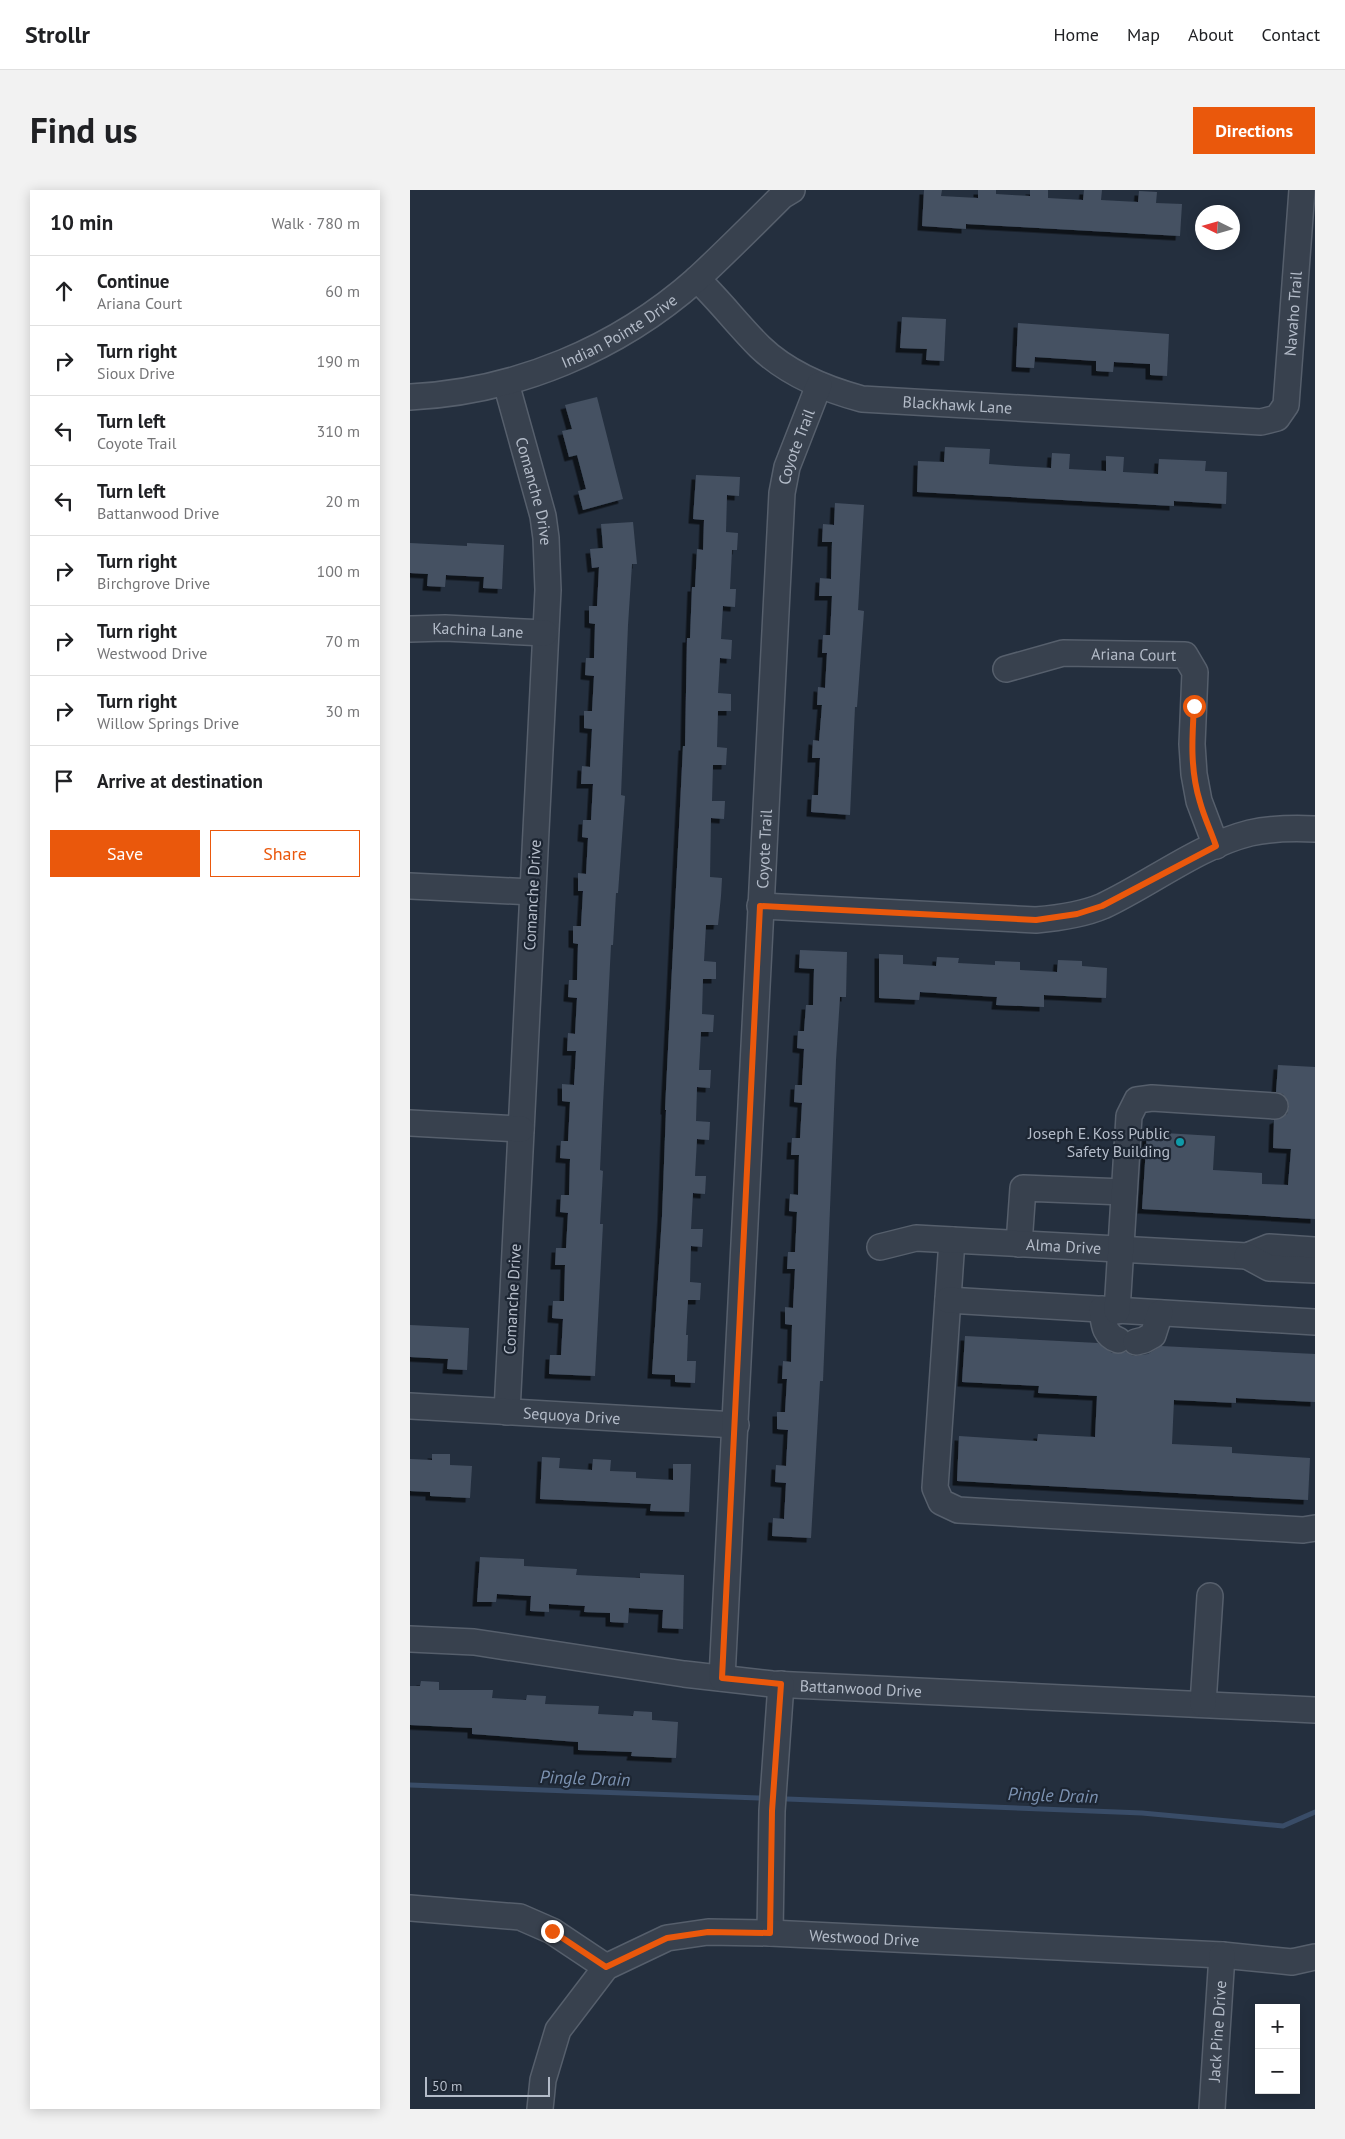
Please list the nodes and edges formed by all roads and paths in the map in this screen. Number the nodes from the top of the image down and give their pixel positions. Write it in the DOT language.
graph roads {
  1 [pos="1302,190"];
  2 [pos="783,192"];
  3 [pos="697,279"];
  4 [pos="506,383"];
  5 [pos="819,385"];
  6 [pos="410,397"];
  7 [pos="1261,422"];
  8 [pos="410,629"];
  9 [pos="545,633"];
  10 [pos="1006,669"];
  11 [pos="1315,829"];
  12 [pos="1216,846"];
  13 [pos="410,886"];
  14 [pos="532,892"];
  15 [pos="760,906"];
  16 [pos="1275,1106"];
  17 [pos="410,1123"];
  18 [pos="521,1129"];
  19 [pos="1124,1192"];
  20 [pos="952,1240"];
  21 [pos="1019,1244"];
  22 [pos="880,1247"];
  23 [pos="1122,1249"];
  24 [pos="1315,1250"];
  25 [pos="1247,1256"];
  26 [pos="1315,1270"];
  27 [pos="948,1300"];
  28 [pos="1110,1310"];
  29 [pos="1160,1313"];
  30 [pos="1315,1322"];
  31 [pos="410,1406"];
  32 [pos="507,1412"];
  33 [pos="736,1425"];
  34 [pos="1315,1528"];
  35 [pos="1210,1596"];
  36 [pos="410,1639"];
  37 [pos="722,1678"];
  38 [pos="781,1684"];
  39 [pos="1203,1704"];
  40 [pos="1315,1710"];
  41 [pos="410,1908"];
  42 [pos="770,1933"];
  43 [pos="1222,1955"];
  44 [pos="1303,1959"];
  45 [pos="606,1967"];
  46 [pos="1315,1973"];
  47 [pos="540,2109"];
  48 [pos="1212,2109"];
  1 -- 7 [label="street, Navaho Trail"];
  2 -- 3 [label="street, Indian Pointe Drive"];
  3 -- 4 [label="street, Indian Pointe Drive"];
  3 -- 5 [label="street, Blackhawk Lane"];
  4 -- 6 [label="street, Indian Pointe Drive"];
  4 -- 9 [label="street, Comanche Drive"];
  5 -- 7 [label="street, Blackhawk Lane"];
  5 -- 15 [label="street, Coyote Trail"];
  8 -- 9 [label="street, Kachina Lane"];
  9 -- 14 [label="street, Comanche Drive"];
  10 -- 12 [label="street, Ariana Court"];
  11 -- 12 [label="street"];
  12 -- 15 [label="street"];
  13 -- 14 [label="street"];
  14 -- 18 [label="street, Comanche Drive"];
  15 -- 33 [label="street, Coyote Trail"];
  16 -- 19 [label="street"];
  17 -- 18 [label="street"];
  18 -- 32 [label="street, Comanche Drive"];
  19 -- 21 [label="street"];
  19 -- 23 [label="street"];
  20 -- 21 [label="street, Alma Drive"];
  20 -- 22 [label="street, Alma Drive"];
  20 -- 27 [label="street"];
  21 -- 23 [label="street, Alma Drive"];
  23 -- 25 [label="street, Alma Drive"];
  23 -- 28 [label="street"];
  24 -- 25 [label="street, Alma Drive"];
  25 -- 26 [label="street, Alma Drive"];
  27 -- 28 [label="street"];
  27 -- 34 [label="street"];
  28 -- 29 [label="street"];
  28 -- 29 [label="street"];
  29 -- 30 [label="street"];
  31 -- 32 [label="street, Sequoya Drive"];
  32 -- 33 [label="street, Sequoya Drive"];
  33 -- 37 [label="street, Coyote Trail"];
  35 -- 39 [label="street"];
  36 -- 37 [label="street, Battanwood Drive"];
  37 -- 38 [label="street, Battanwood Drive"];
  38 -- 39 [label="street, Battanwood Drive"];
  38 -- 42 [label="street"];
  39 -- 40 [label="street, Battanwood Drive"];
  41 -- 45 [label="street"];
  42 -- 43 [label="street, Westwood Drive"];
  42 -- 45 [label="street, Westwood Drive"];
  43 -- 44 [label="street, Westwood Drive"];
  43 -- 48 [label="street, Jack Pine Drive"];
  44 -- 46 [label="street, Westwood Drive"];
  45 -- 47 [label="street, Westwood Drive"];
}
